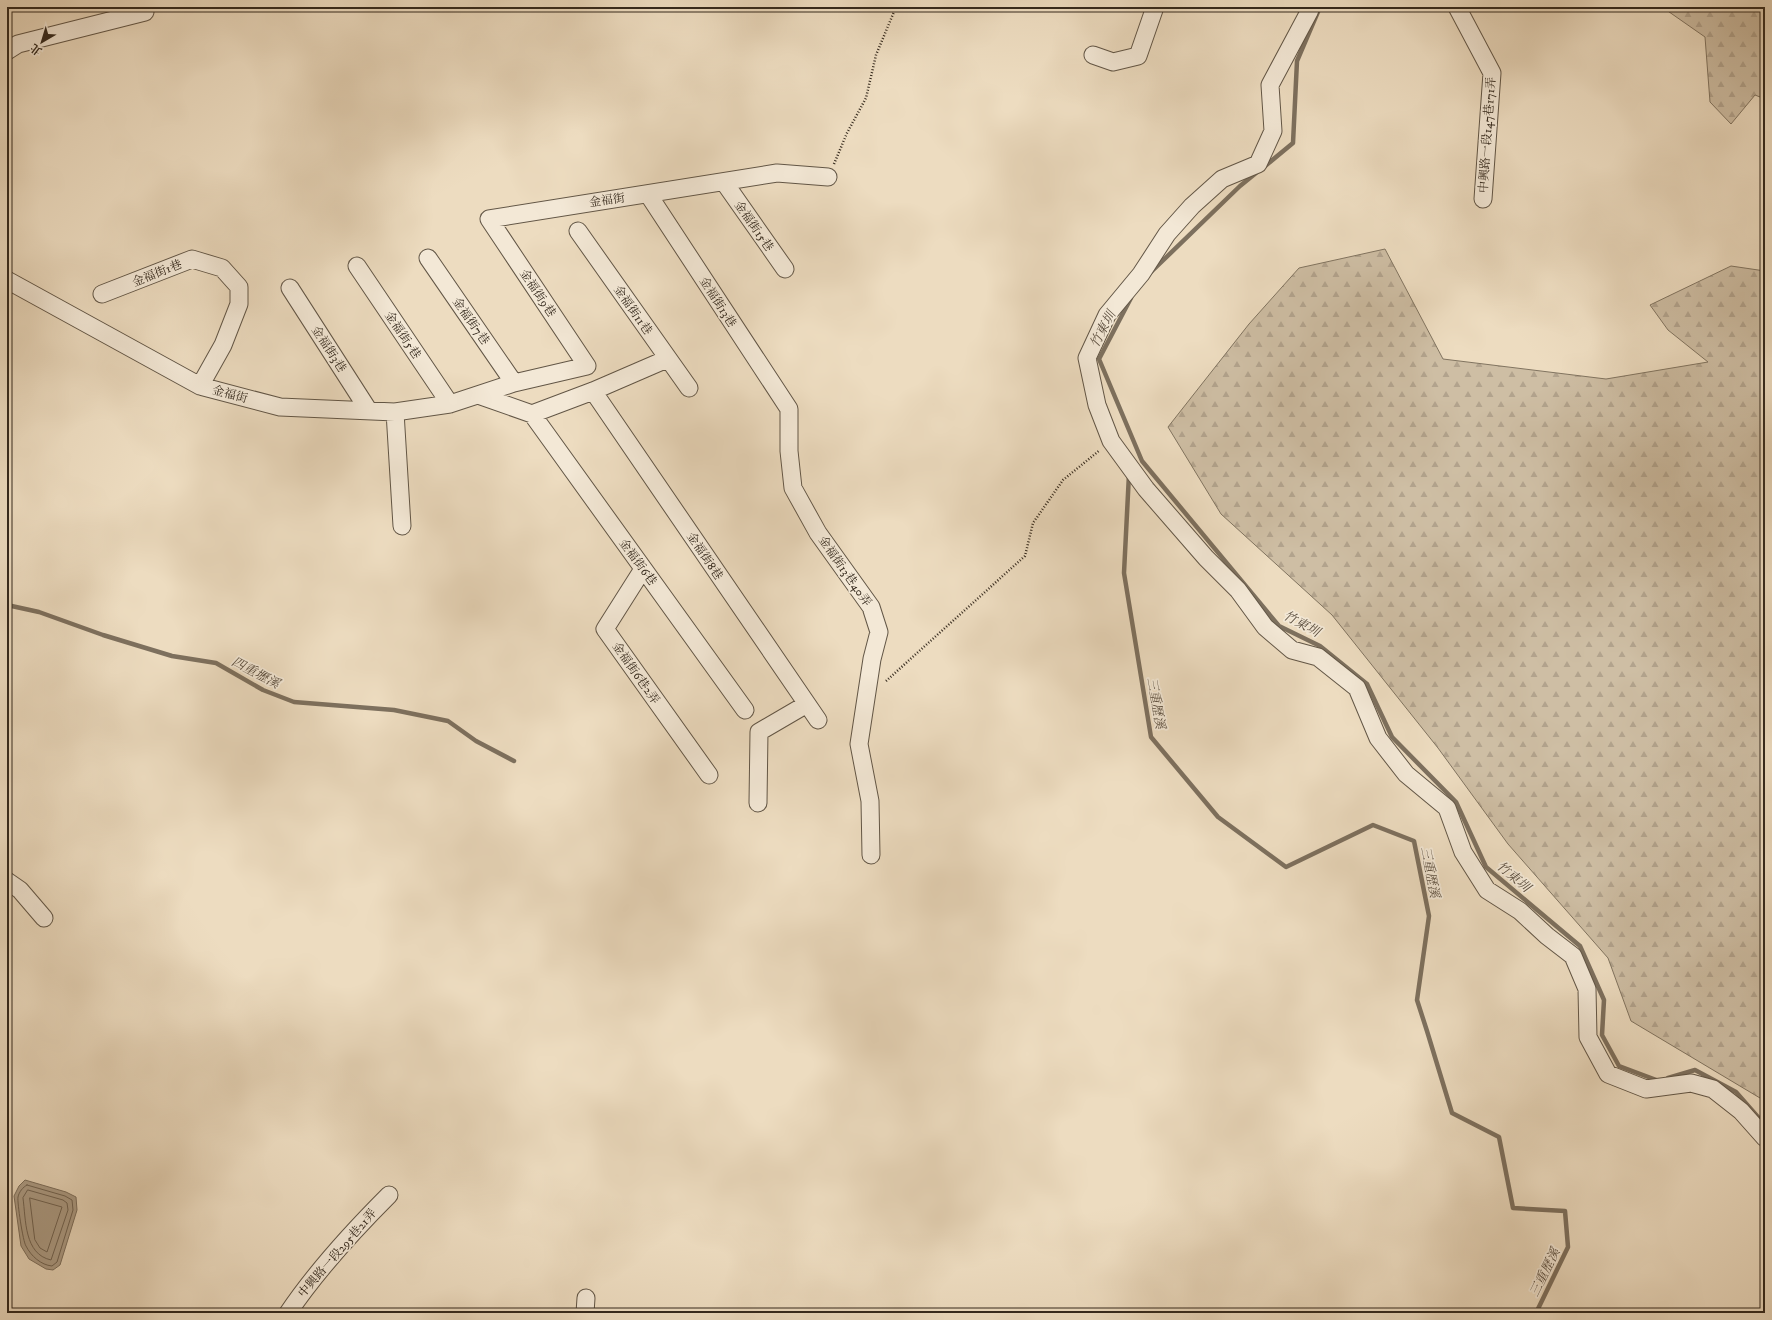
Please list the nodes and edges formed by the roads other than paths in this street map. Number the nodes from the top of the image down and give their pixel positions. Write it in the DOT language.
graph roads {
  1 [pos="141,7"];
  2 [pos="1155,7"];
  3 [pos="1311,7"];
  4 [pos="1457,7"];
  5 [pos="7,51"];
  6 [pos="1093,55"];
  7 [pos="828,177"];
  8 [pos="724,182"];
  9 [pos="648,194"];
  10 [pos="1483,199"];
  11 [pos="489,219"];
  12 [pos="578,231"];
  13 [pos="428,258"];
  14 [pos="357,266"];
  15 [pos="785,269"];
  16 [pos="7,280"];
  17 [pos="290,288"];
  18 [pos="102,294"];
  19 [pos="667,359"];
  20 [pos="587,366"];
  21 [pos="514,383"];
  22 [pos="200,386"];
  23 [pos="689,388"];
  24 [pos="593,391"];
  25 [pos="478,395"];
  26 [pos="450,404"];
  27 [pos="789,409"];
  28 [pos="369,411"];
  29 [pos="395,412"];
  30 [pos="532,414"];
  31 [pos="402,526"];
  32 [pos="643,569"];
  33 [pos="807,704"];
  34 [pos="745,710"];
  35 [pos="818,720"];
  36 [pos="708,775"];
  37 [pos="758,803"];
  38 [pos="871,855"];
  39 [pos="7,881"];
  40 [pos="44,918"];
  41 [pos="1765,1138"];
  42 [pos="389,1195"];
  43 [pos="288,1313"];
  1 -- 5 [label="street"];
  2 -- 6 [label="street"];
  3 -- 41 [label="street"];
  4 -- 10 [label="street, 中興路一段147巷171弄"];
  7 -- 8 [label="street, 金福街"];
  8 -- 9 [label="street, 金福街"];
  8 -- 15 [label="street, 金福街15巷"];
  9 -- 11 [label="street, 金福街"];
  9 -- 27 [label="street, 金福街13巷"];
  11 -- 20 [label="street, 金福街9巷"];
  12 -- 19 [label="street, 金福街11巷"];
  13 -- 21 [label="street, 金福街7巷"];
  14 -- 26 [label="street, 金福街5巷"];
  16 -- 22 [label="street, 金福街"];
  17 -- 28 [label="street, 金福街3巷"];
  18 -- 22 [label="street, 金福街1巷"];
  19 -- 23 [label="street, 金福街11巷"];
  19 -- 24 [label="street"];
  20 -- 21 [label="street, 金福街"];
  21 -- 25 [label="street, 金福街"];
  22 -- 28 [label="street, 金福街"];
  24 -- 30 [label="street"];
  24 -- 33 [label="street, 金福街8巷"];
  25 -- 26 [label="street, 金福街"];
  25 -- 30 [label="street"];
  26 -- 29 [label="street, 金福街"];
  27 -- 38 [label="street, 金福街13巷40弄"];
  28 -- 29 [label="street, 金福街"];
  29 -- 31 [label="street"];
  30 -- 32 [label="street, 金福街6巷"];
  32 -- 34 [label="street, 金福街6巷"];
  32 -- 36 [label="street, 金福街6巷2弄"];
  33 -- 35 [label="street, 金福街8巷"];
  33 -- 37 [label="street"];
  39 -- 40 [label="street"];
  42 -- 43 [label="street, 中興路一段295巷21弄"];
}
